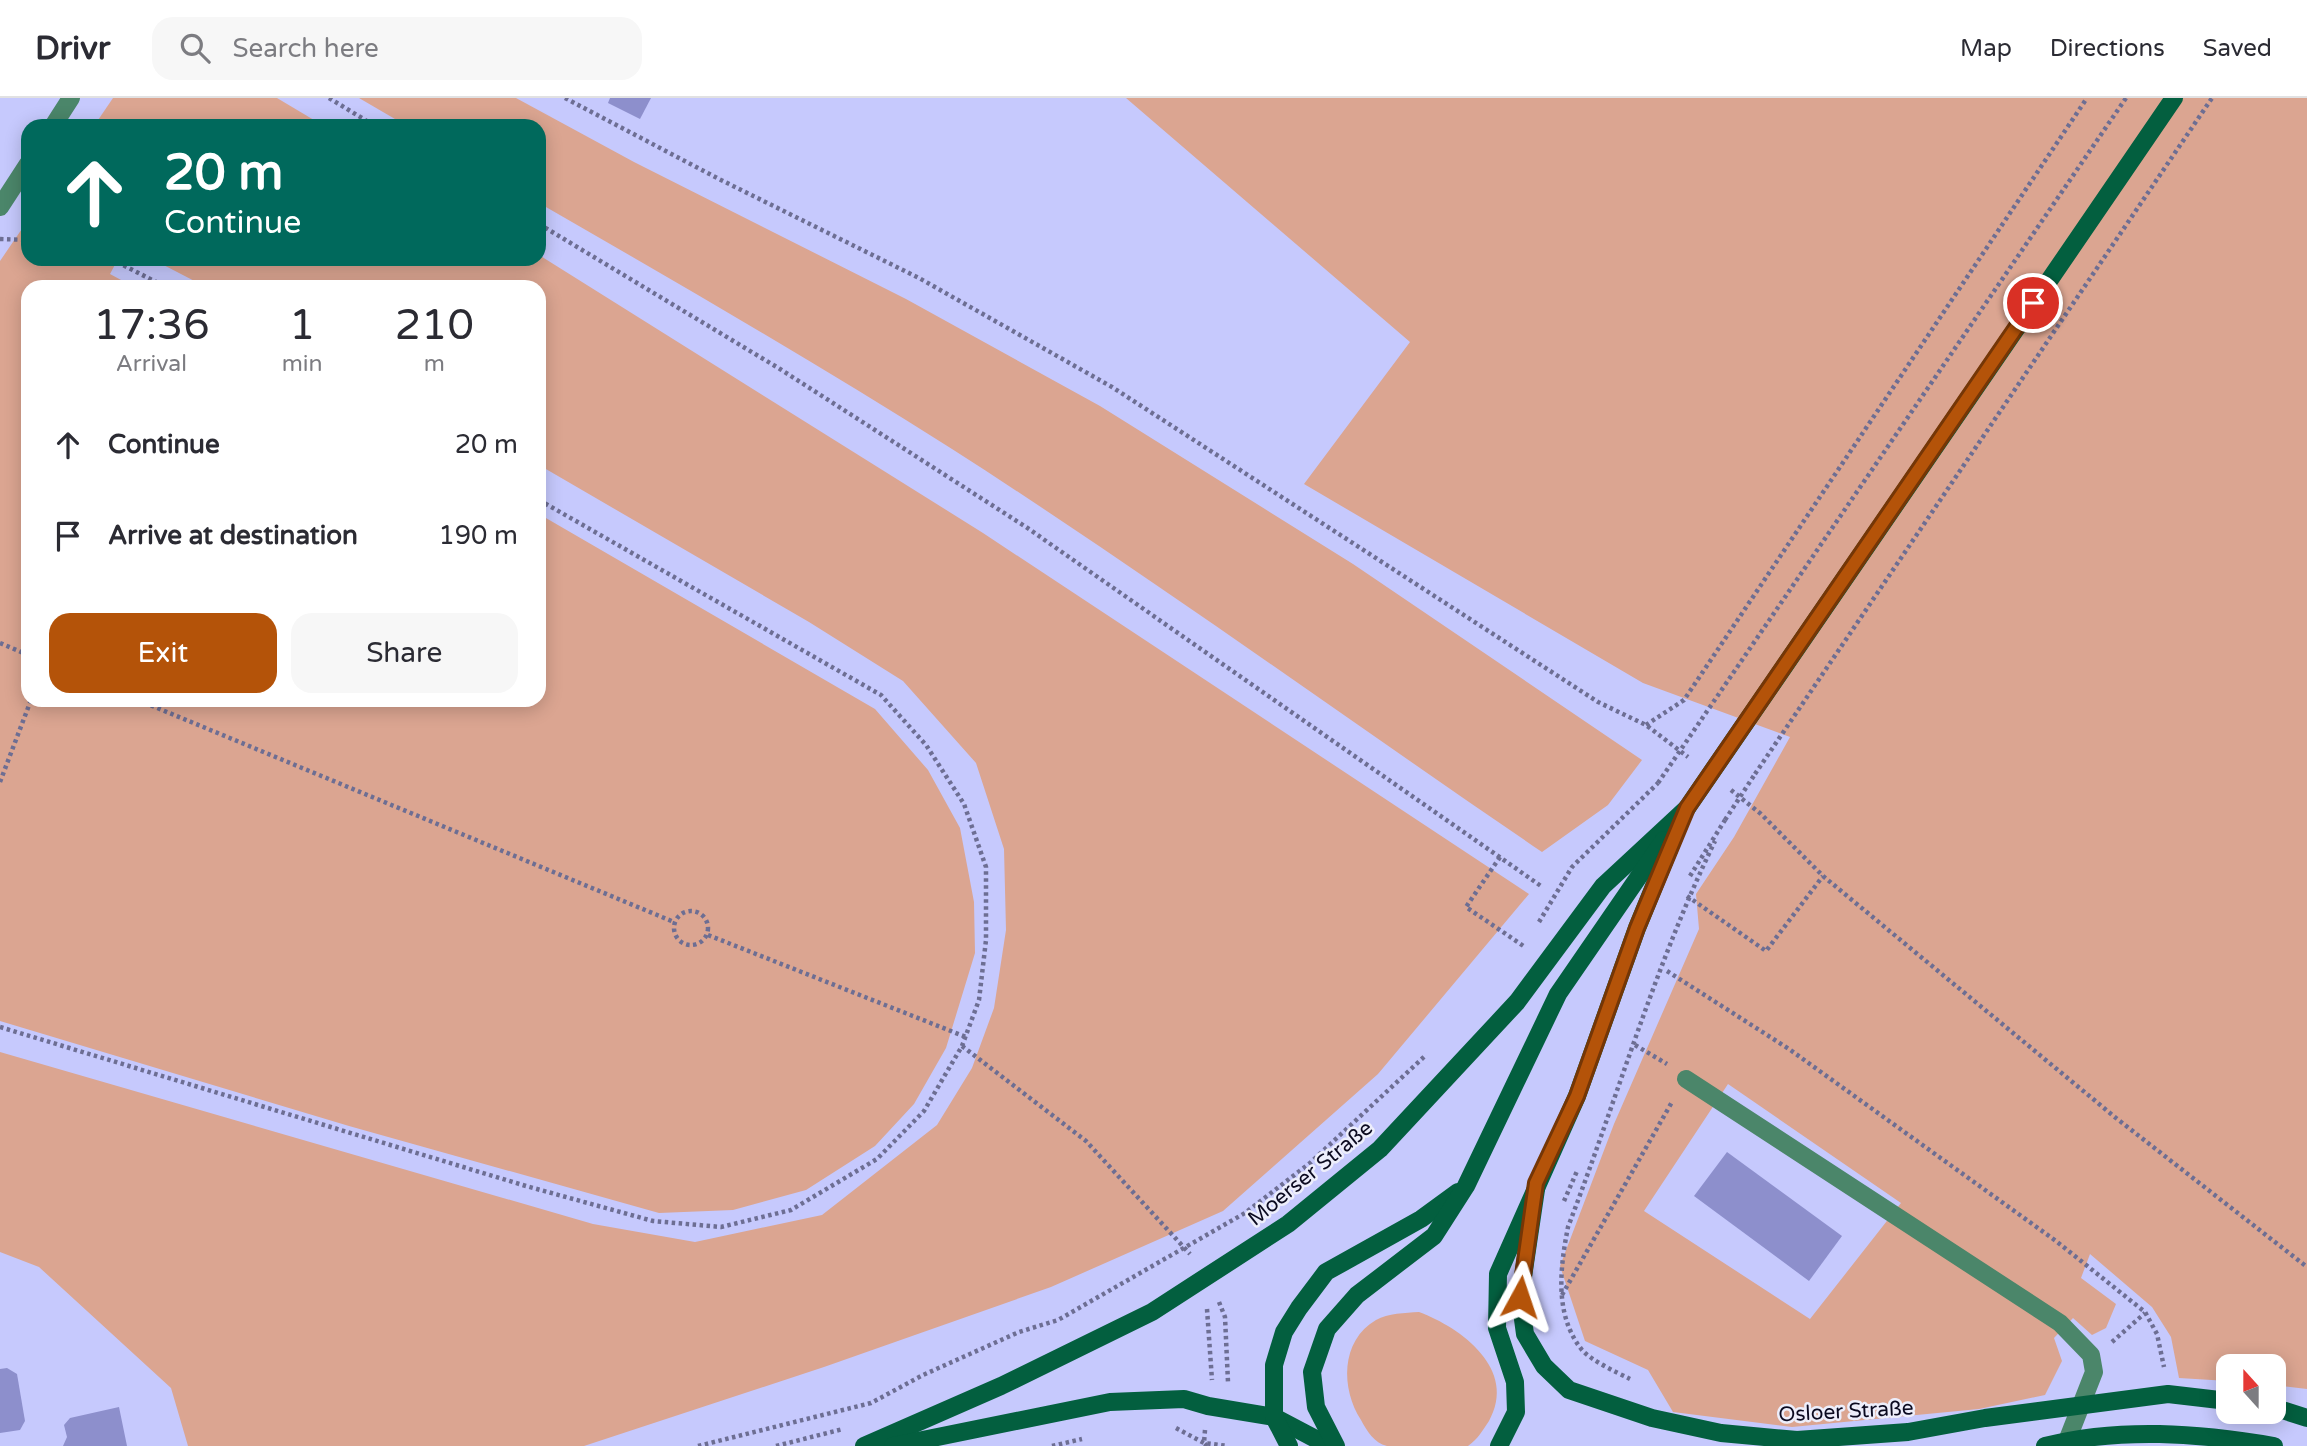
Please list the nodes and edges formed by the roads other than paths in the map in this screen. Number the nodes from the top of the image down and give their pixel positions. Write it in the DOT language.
graph roads {
  1 [pos="71,98"];
  2 [pos="2174,98"];
  3 [pos="58,119"];
  4 [pos="21,175"];
  5 [pos="0,207"];
  6 [pos="1687,808"];
  7 [pos="1686,1079"];
  8 [pos="1536,1183"];
  9 [pos="1466,1186"];
  10 [pos="2216,1400"];
  11 [pos="2083,1404"];
  12 [pos="2286,1412"];
  13 [pos="1274,1417"];
  14 [pos="2307,1419"];
  15 [pos="2067,1441"];
  16 [pos="864,1446"];
  17 [pos="893,1446"];
  18 [pos="1289,1446"];
  19 [pos="1329,1446"];
  20 [pos="1336,1446"];
  21 [pos="1499,1446"];
  22 [pos="2045,1446"];
  23 [pos="2274,1446"];
  1 -- 3 [label="lane"];
  2 -- 6 [label="main road, bridge"];
  4 -- 5 [label="lane"];
  6 -- 8 [label="main road"];
  6 -- 9 [label="main road"];
  6 -- 16 [label="main road, Moerser Straße"];
  7 -- 11 [label="lane"];
  8 -- 11 [label="main road, Osloer Straße"];
  8 -- 21 [label="main road"];
  9 -- 13 [label="main road"];
  9 -- 20 [label="main road"];
  10 -- 11 [label="main road, Osloer Straße"];
  11 -- 15 [label="lane"];
  12 -- 14 [label="main road"];
  13 -- 17 [label="main road"];
  13 -- 18 [label="main road"];
  13 -- 19 [label="main road"];
  15 -- 22 [label="main road"];
  15 -- 23 [label="main road"];
}
